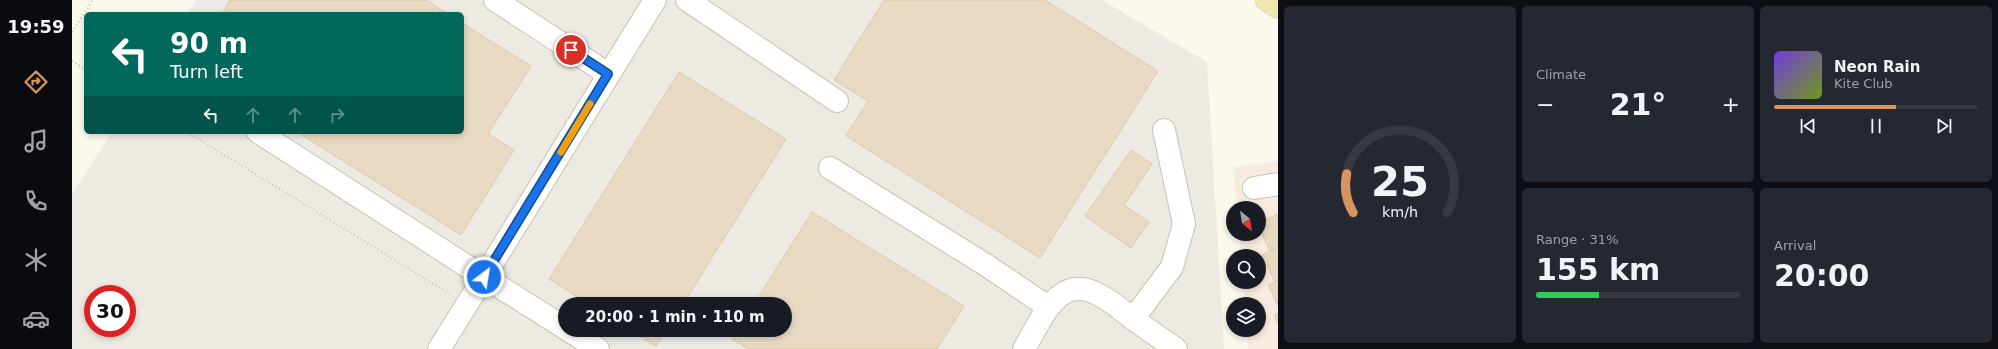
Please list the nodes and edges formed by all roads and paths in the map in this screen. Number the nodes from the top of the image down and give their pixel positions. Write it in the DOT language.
graph roads {
  1 [pos="93,0"];
  2 [pos="496,0"];
  3 [pos="655,0"];
  4 [pos="688,0"];
  5 [pos="1267,0"];
  6 [pos="1278,7"];
  7 [pos="85,12"];
  8 [pos="84,14"];
  9 [pos="72,32"];
  10 [pos="72,61"];
  11 [pos="84,69"];
  12 [pos="608,74"];
  13 [pos="837,101"];
  14 [pos="1164,130"];
  15 [pos="190,134"];
  16 [pos="261,134"];
  17 [pos="830,168"];
  18 [pos="1278,184"];
  19 [pos="1254,188"];
  20 [pos="484,277"];
  21 [pos="466,304"];
  22 [pos="1048,308"];
  23 [pos="1134,319"];
  24 [pos="558,324"];
  25 [pos="579,337"];
  26 [pos="440,349"];
  27 [pos="598,349"];
  28 [pos="1024,349"];
  29 [pos="1176,349"];
  1 -- 7 [label="path"];
  2 -- 12 [label="street"];
  3 -- 12 [label="street"];
  4 -- 13 [label="street"];
  5 -- 6 [label="main road"];
  8 -- 9 [label="path"];
  10 -- 11 [label="path"];
  12 -- 20 [label="street"];
  14 -- 23 [label="street"];
  15 -- 21 [label="path"];
  16 -- 20 [label="street"];
  17 -- 22 [label="street"];
  18 -- 19 [label="street"];
  20 -- 21 [label="street"];
  20 -- 24 [label="street"];
  21 -- 26 [label="street"];
  22 -- 23 [label="street"];
  22 -- 28 [label="street"];
  23 -- 29 [label="street"];
  25 -- 27 [label="street"];
}
